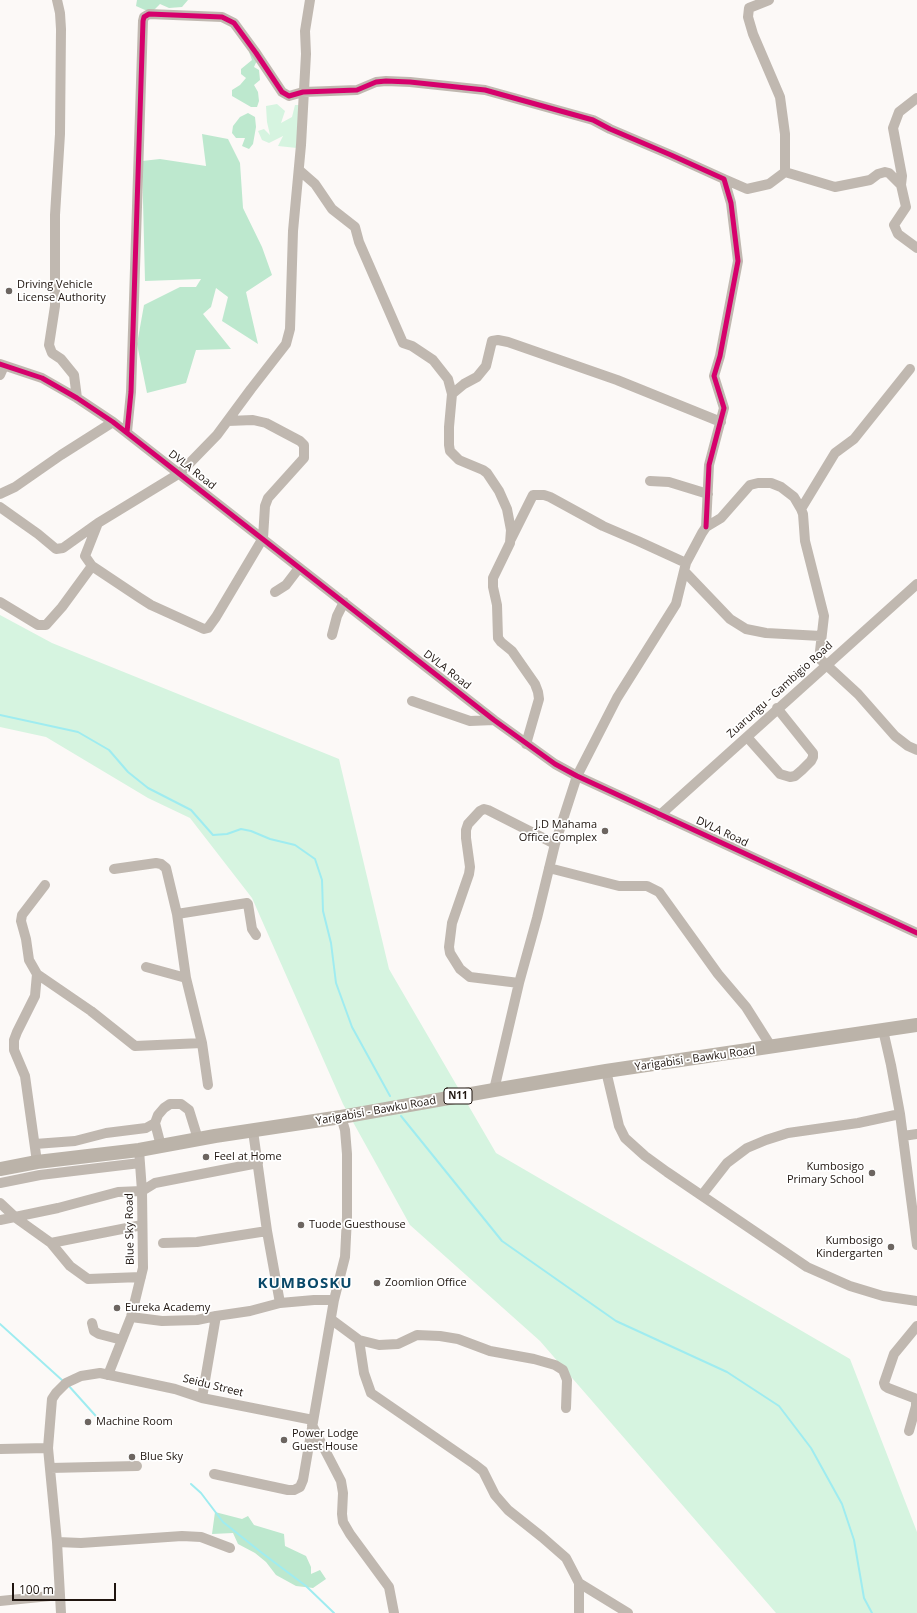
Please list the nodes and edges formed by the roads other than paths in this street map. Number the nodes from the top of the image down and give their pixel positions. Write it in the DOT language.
graph roads {
  1 [pos="57,0"];
  2 [pos="310,0"];
  3 [pos="768,0"];
  4 [pos="303,92"];
  5 [pos="917,98"];
  6 [pos="298,170"];
  7 [pos="785,172"];
  8 [pos="724,179"];
  9 [pos="901,185"];
  10 [pos="917,248"];
  11 [pos="1,368"];
  12 [pos="910,369"];
  13 [pos="452,394"];
  14 [pos="77,398"];
  15 [pos="228,421"];
  16 [pos="112,422"];
  17 [pos="721,422"];
  18 [pos="127,432"];
  19 [pos="180,473"];
  20 [pos="650,481"];
  21 [pos="0,494"];
  22 [pos="708,494"];
  23 [pos="0,507"];
  24 [pos="801,509"];
  25 [pos="98,523"];
  26 [pos="706,527"];
  27 [pos="263,538"];
  28 [pos="510,543"];
  29 [pos="92,566"];
  30 [pos="299,568"];
  31 [pos="686,568"];
  32 [pos="917,584"];
  33 [pos="275,592"];
  34 [pos="0,602"];
  35 [pos="344,602"];
  36 [pos="332,635"];
  37 [pos="821,636"];
  38 [pos="826,664"];
  39 [pos="412,701"];
  40 [pos="778,708"];
  41 [pos="494,720"];
  42 [pos="747,736"];
  43 [pos="526,744"];
  44 [pos="917,750"];
  45 [pos="577,776"];
  46 [pos="660,815"];
  47 [pos="555,844"];
  48 [pos="549,868"];
  49 [pos="114,869"];
  50 [pos="46,885"];
  51 [pos="177,914"];
  52 [pos="917,933"];
  53 [pos="256,936"];
  54 [pos="146,967"];
  55 [pos="37,974"];
  56 [pos="186,978"];
  57 [pos="519,983"];
  58 [pos="917,1025"];
  59 [pos="883,1030"];
  60 [pos="202,1043"];
  61 [pos="772,1048"];
  62 [pos="606,1072"];
  63 [pos="208,1085"];
  64 [pos="494,1090"];
  65 [pos="900,1114"];
  66 [pos="341,1117"];
  67 [pos="155,1123"];
  68 [pos="253,1131"];
  69 [pos="917,1134"];
  70 [pos="903,1136"];
  71 [pos="198,1139"];
  72 [pos="35,1144"];
  73 [pos="161,1146"];
  74 [pos="139,1157"];
  75 [pos="36,1162"];
  76 [pos="258,1163"];
  77 [pos="0,1169"];
  78 [pos="0,1183"];
  79 [pos="142,1191"];
  80 [pos="702,1196"];
  81 [pos="0,1203"];
  82 [pos="16,1218"];
  83 [pos="0,1220"];
  84 [pos="142,1225"];
  85 [pos="267,1231"];
  86 [pos="51,1243"];
  87 [pos="164,1243"];
  88 [pos="917,1245"];
  89 [pos="141,1277"];
  90 [pos="334,1300"];
  91 [pos="917,1300"];
  92 [pos="280,1303"];
  93 [pos="131,1316"];
  94 [pos="216,1316"];
  95 [pos="332,1320"];
  96 [pos="92,1323"];
  97 [pos="917,1326"];
  98 [pos="122,1340"];
  99 [pos="359,1340"];
  100 [pos="108,1375"];
  101 [pos="202,1398"];
  102 [pos="566,1408"];
  103 [pos="312,1422"];
  104 [pos="909,1431"];
  105 [pos="48,1448"];
  106 [pos="0,1449"];
  107 [pos="137,1466"];
  108 [pos="50,1468"];
  109 [pos="214,1474"];
  110 [pos="57,1542"];
  111 [pos="230,1548"];
  112 [pos="579,1583"];
  113 [pos="60,1595"];
  114 [pos="0,1600"];
  115 [pos="61,1613"];
  116 [pos="394,1613"];
  117 [pos="579,1613"];
  118 [pos="628,1613"];
  1 -- 14 [label="street"];
  2 -- 4 [label="street"];
  3 -- 7 [label="street"];
  4 -- 6 [label="street"];
  4 -- 8 [label="street"];
  4 -- 18 [label="street"];
  5 -- 9 [label="street"];
  6 -- 13 [label="street"];
  6 -- 15 [label="street"];
  7 -- 8 [label="street"];
  7 -- 9 [label="street"];
  8 -- 17 [label="street"];
  9 -- 10 [label="street"];
  11 -- 14 [label="street, DVLA Road"];
  12 -- 24 [label="street"];
  13 -- 17 [label="street"];
  13 -- 28 [label="street"];
  14 -- 16 [label="street, DVLA Road"];
  15 -- 19 [label="street"];
  15 -- 27 [label="street"];
  16 -- 18 [label="street, DVLA Road"];
  16 -- 21 [label="street"];
  17 -- 22 [label="street"];
  18 -- 19 [label="street, DVLA Road"];
  19 -- 25 [label="street"];
  19 -- 27 [label="street, DVLA Road"];
  20 -- 22 [label="street"];
  22 -- 26 [label="street"];
  23 -- 25 [label="street"];
  24 -- 26 [label="street"];
  24 -- 37 [label="street"];
  25 -- 29 [label="street"];
  26 -- 31 [label="street"];
  27 -- 29 [label="street"];
  27 -- 30 [label="street, DVLA Road"];
  28 -- 31 [label="street"];
  28 -- 43 [label="street"];
  29 -- 34 [label="street"];
  30 -- 33 [label="street"];
  30 -- 35 [label="street, DVLA Road"];
  31 -- 37 [label="street"];
  31 -- 45 [label="street"];
  32 -- 38 [label="street, Zuarungu - Gambigio Road"];
  35 -- 36 [label="street"];
  35 -- 41 [label="street, DVLA Road"];
  37 -- 38 [label="street"];
  38 -- 40 [label="street, Zuarungu - Gambigio Road"];
  38 -- 44 [label="street"];
  39 -- 41 [label="street"];
  40 -- 42 [label="street, Zuarungu - Gambigio Road"];
  40 -- 42 [label="street"];
  41 -- 43 [label="street, DVLA Road"];
  42 -- 46 [label="street, Zuarungu - Gambigio Road"];
  43 -- 45 [label="street, DVLA Road"];
  45 -- 46 [label="street, DVLA Road"];
  45 -- 47 [label="street"];
  46 -- 52 [label="street, DVLA Road"];
  47 -- 48 [label="street"];
  47 -- 57 [label="street"];
  48 -- 57 [label="street"];
  48 -- 61 [label="street"];
  49 -- 51 [label="street"];
  50 -- 55 [label="street"];
  51 -- 53 [label="street"];
  51 -- 56 [label="street"];
  54 -- 56 [label="street"];
  55 -- 60 [label="street"];
  55 -- 72 [label="street"];
  56 -- 60 [label="street"];
  57 -- 64 [label="street"];
  58 -- 59 [label="highway, Yarigabisi - Bawku Road / N11"];
  59 -- 61 [label="highway, Yarigabisi - Bawku Road / N11"];
  59 -- 65 [label="street"];
  60 -- 63 [label="street"];
  61 -- 62 [label="highway, Yarigabisi - Bawku Road / N11"];
  62 -- 64 [label="highway, Yarigabisi - Bawku Road / N11"];
  62 -- 80 [label="street"];
  64 -- 66 [label="highway, Yarigabisi - Bawku Road / N11"];
  65 -- 70 [label="street"];
  65 -- 80 [label="street"];
  66 -- 68 [label="highway, Yarigabisi - Bawku Road / N11"];
  66 -- 90 [label="street"];
  67 -- 71 [label="street"];
  67 -- 72 [label="street"];
  67 -- 73 [label="street"];
  68 -- 71 [label="highway, Yarigabisi - Bawku Road / N11"];
  68 -- 76 [label="street"];
  69 -- 70 [label="street"];
  70 -- 88 [label="street"];
  71 -- 73 [label="highway, Yarigabisi - Bawku Road / N11"];
  72 -- 75 [label="street"];
  73 -- 74 [label="highway, Yarigabisi - Bawku Road / N11"];
  74 -- 75 [label="highway, Yarigabisi - Bawku Road / N11"];
  74 -- 78 [label="street"];
  74 -- 79 [label="street, Blue Sky Road"];
  75 -- 77 [label="highway, Yarigabisi - Bawku Road / N11"];
  76 -- 79 [label="street"];
  76 -- 85 [label="street"];
  79 -- 82 [label="street"];
  79 -- 84 [label="street, Blue Sky Road"];
  80 -- 91 [label="street"];
  81 -- 82 [label="street"];
  82 -- 83 [label="street"];
  82 -- 86 [label="street"];
  84 -- 86 [label="street"];
  84 -- 89 [label="street, Blue Sky Road"];
  85 -- 87 [label="street"];
  85 -- 92 [label="street"];
  86 -- 89 [label="street"];
  89 -- 93 [label="street, Blue Sky Road"];
  90 -- 92 [label="street"];
  90 -- 95 [label="street"];
  92 -- 94 [label="street"];
  93 -- 94 [label="street"];
  93 -- 98 [label="street, Blue Sky Road"];
  94 -- 101 [label="street"];
  95 -- 99 [label="street"];
  95 -- 103 [label="street"];
  96 -- 98 [label="street"];
  97 -- 104 [label="street"];
  98 -- 100 [label="street, Blue Sky Road"];
  99 -- 102 [label="street"];
  99 -- 112 [label="street"];
  100 -- 101 [label="street, Seidu Street"];
  100 -- 105 [label="street, Seidu Street"];
  101 -- 103 [label="street, Seidu Street"];
  103 -- 109 [label="street"];
  103 -- 116 [label="street"];
  105 -- 106 [label="street"];
  105 -- 108 [label="street, Seidu Street"];
  107 -- 108 [label="street"];
  108 -- 110 [label="street, Seidu Street"];
  110 -- 111 [label="street"];
  110 -- 113 [label="street, Seidu Street"];
  112 -- 117 [label="street"];
  112 -- 118 [label="street"];
  113 -- 114 [label="street"];
  113 -- 115 [label="street, Seidu Street"];
}
